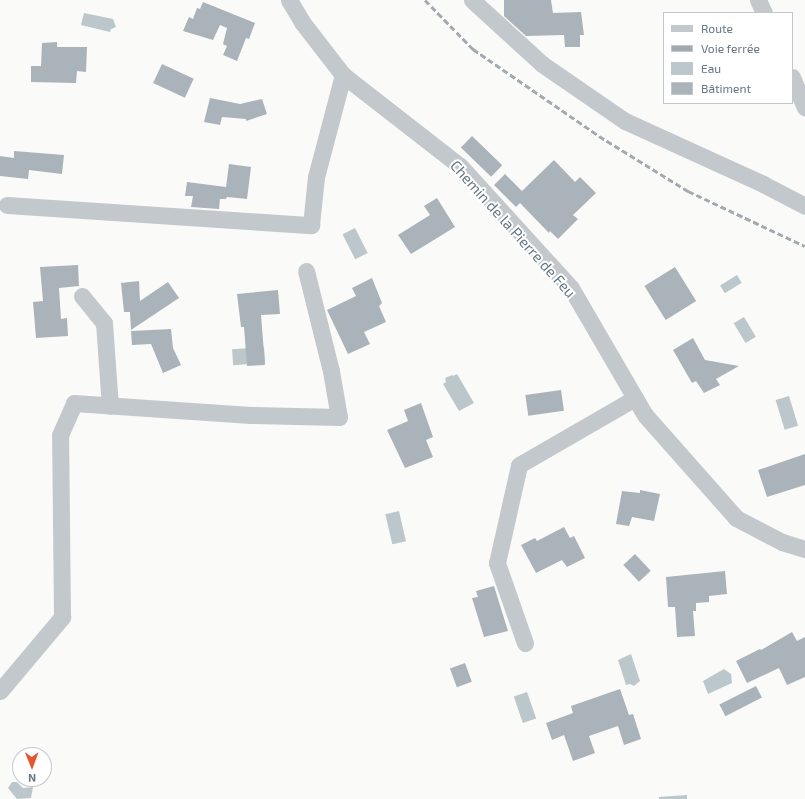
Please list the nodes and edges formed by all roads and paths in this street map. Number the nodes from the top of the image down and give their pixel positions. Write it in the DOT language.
graph roads {
  1 [pos="289,0"];
  2 [pos="472,0"];
  3 [pos="758,0"];
  4 [pos="764,12"];
  5 [pos="343,76"];
  6 [pos="793,79"];
  7 [pos="805,107"];
  8 [pos="7,205"];
  9 [pos="805,206"];
  10 [pos="306,271"];
  11 [pos="82,296"];
  12 [pos="635,398"];
  13 [pos="110,406"];
  14 [pos="805,549"];
  15 [pos="525,643"];
  16 [pos="0,691"];
  1 -- 5 [label="street, Chemin de la Pierre de Feu"];
  2 -- 9 [label="street"];
  3 -- 4 [label="street"];
  5 -- 8 [label="street"];
  5 -- 12 [label="street, Chemin de la Pierre de Feu"];
  6 -- 7 [label="street"];
  10 -- 13 [label="street"];
  11 -- 13 [label="street"];
  12 -- 14 [label="street, Chemin de la Pierre de Feu"];
  12 -- 15 [label="street"];
  13 -- 16 [label="street"];
}
